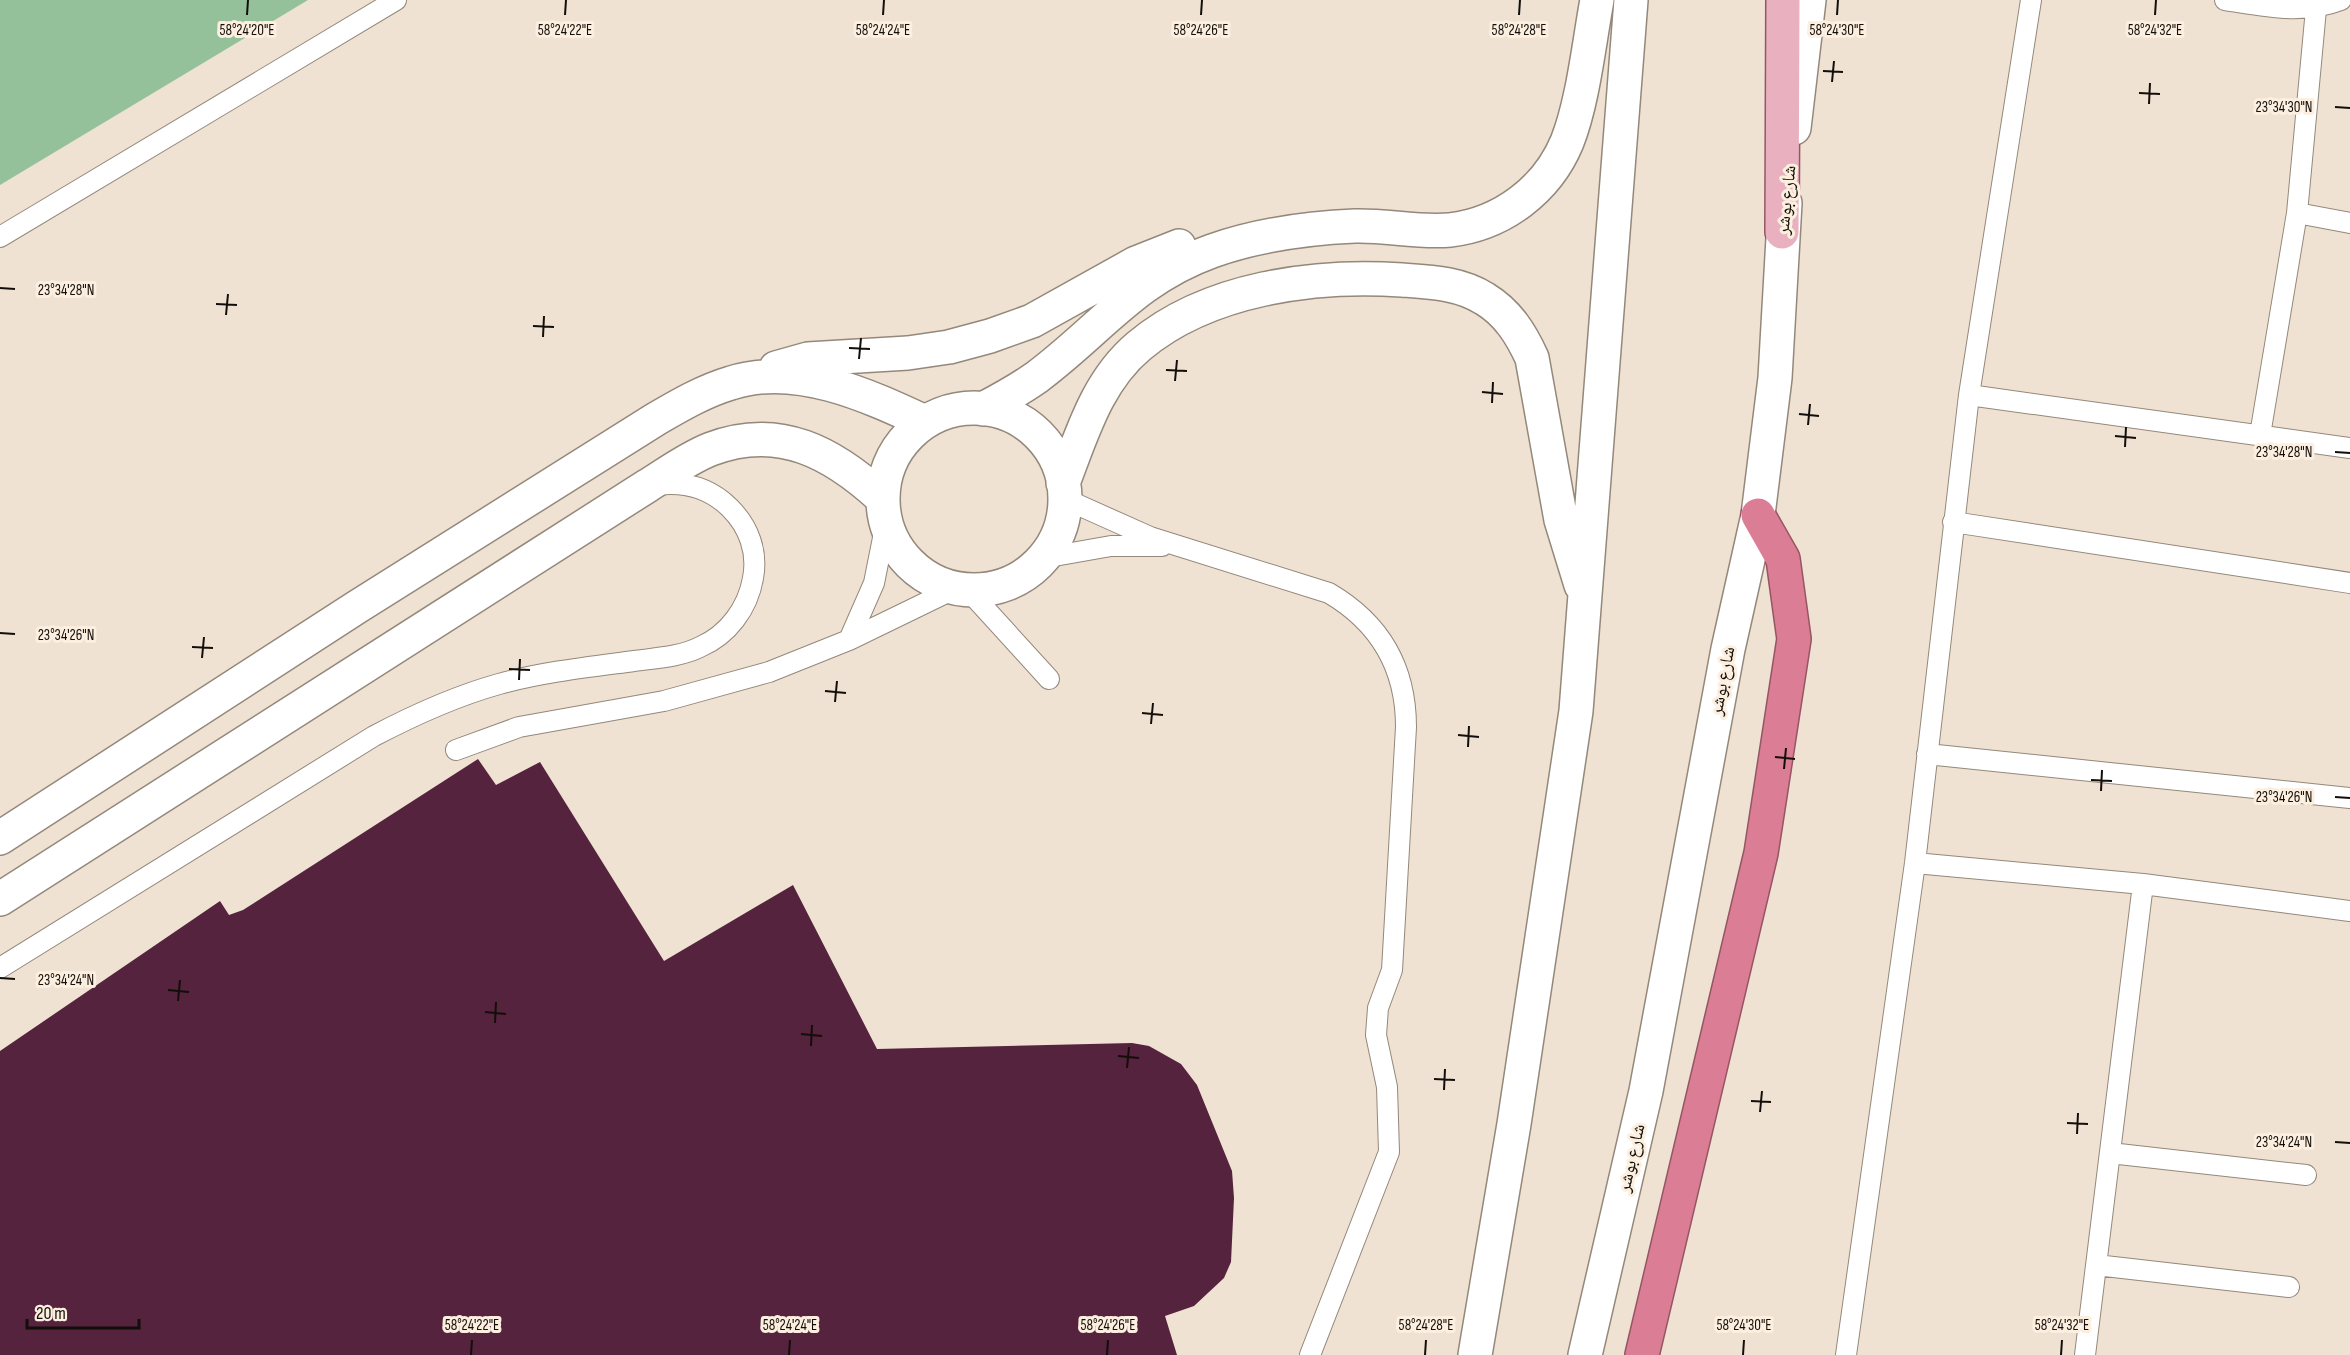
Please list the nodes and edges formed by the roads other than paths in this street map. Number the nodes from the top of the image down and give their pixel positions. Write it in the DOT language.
graph roads {
  1 [pos="396,0"];
  2 [pos="1597,0"];
  3 [pos="1631,0"];
  4 [pos="1783,0"];
  5 [pos="1809,0"];
  6 [pos="2031,0"];
  7 [pos="2225,0"];
  8 [pos="2341,0"];
  9 [pos="2316,9"];
  10 [pos="2297,213"];
  11 [pos="2350,223"];
  12 [pos="1782,232"];
  13 [pos="1276,235"];
  14 [pos="0,237"];
  15 [pos="759,377"];
  16 [pos="1969,395"];
  17 [pos="983,409"];
  18 [pos="925,422"];
  19 [pos="2260,435"];
  20 [pos="2350,448"];
  21 [pos="647,486"];
  22 [pos="1064,491"];
  23 [pos="884,510"];
  24 [pos="1758,515"];
  25 [pos="1953,522"];
  26 [pos="1180,547"];
  27 [pos="1043,558"];
  28 [pos="2350,583"];
  29 [pos="962,589"];
  30 [pos="1586,600"];
  31 [pos="849,640"];
  32 [pos="1049,679"];
  33 [pos="456,750"];
  34 [pos="1927,754"];
  35 [pos="2350,798"];
  36 [pos="0,838"];
  37 [pos="1916,863"];
  38 [pos="2144,884"];
  39 [pos="0,899"];
  40 [pos="2350,911"];
  41 [pos="0,968"];
  42 [pos="2110,1153"];
  43 [pos="2306,1175"];
  44 [pos="2096,1265"];
  45 [pos="2289,1287"];
  46 [pos="1310,1355"];
  47 [pos="1475,1355"];
  48 [pos="1585,1355"];
  49 [pos="1642,1355"];
  50 [pos="1846,1355"];
  51 [pos="2085,1355"];
  1 -- 14 [label="lane"];
  2 -- 13 [label="street"];
  3 -- 30 [label="street"];
  4 -- 12 [label="main road"];
  5 -- 12 [label="street, شارع بوشر"];
  6 -- 16 [label="lane"];
  7 -- 9 [label="lane"];
  8 -- 9 [label="lane"];
  9 -- 10 [label="lane"];
  10 -- 11 [label="lane"];
  10 -- 19 [label="lane"];
  12 -- 24 [label="street, شارع بوشر"];
  13 -- 15 [label="street"];
  13 -- 17 [label="street"];
  15 -- 18 [label="street"];
  15 -- 36 [label="street"];
  16 -- 19 [label="lane"];
  16 -- 25 [label="lane"];
  17 -- 18 [label="street"];
  17 -- 22 [label="street"];
  18 -- 23 [label="street"];
  19 -- 20 [label="lane"];
  21 -- 23 [label="street"];
  21 -- 39 [label="street"];
  21 -- 41 [label="lane"];
  22 -- 26 [label="lane"];
  22 -- 27 [label="street"];
  22 -- 30 [label="street"];
  23 -- 29 [label="street"];
  23 -- 31 [label="lane"];
  24 -- 48 [label="street, شارع بوشر"];
  24 -- 49 [label="highway"];
  25 -- 28 [label="lane"];
  25 -- 34 [label="lane"];
  26 -- 27 [label="lane"];
  26 -- 46 [label="lane"];
  27 -- 29 [label="street"];
  29 -- 31 [label="lane"];
  29 -- 32 [label="lane"];
  30 -- 47 [label="street"];
  31 -- 33 [label="lane"];
  34 -- 35 [label="lane"];
  34 -- 37 [label="lane"];
  37 -- 38 [label="lane"];
  37 -- 50 [label="lane"];
  38 -- 40 [label="lane"];
  38 -- 42 [label="lane"];
  42 -- 43 [label="lane"];
  42 -- 44 [label="lane"];
  44 -- 45 [label="lane"];
  44 -- 51 [label="lane"];
}
